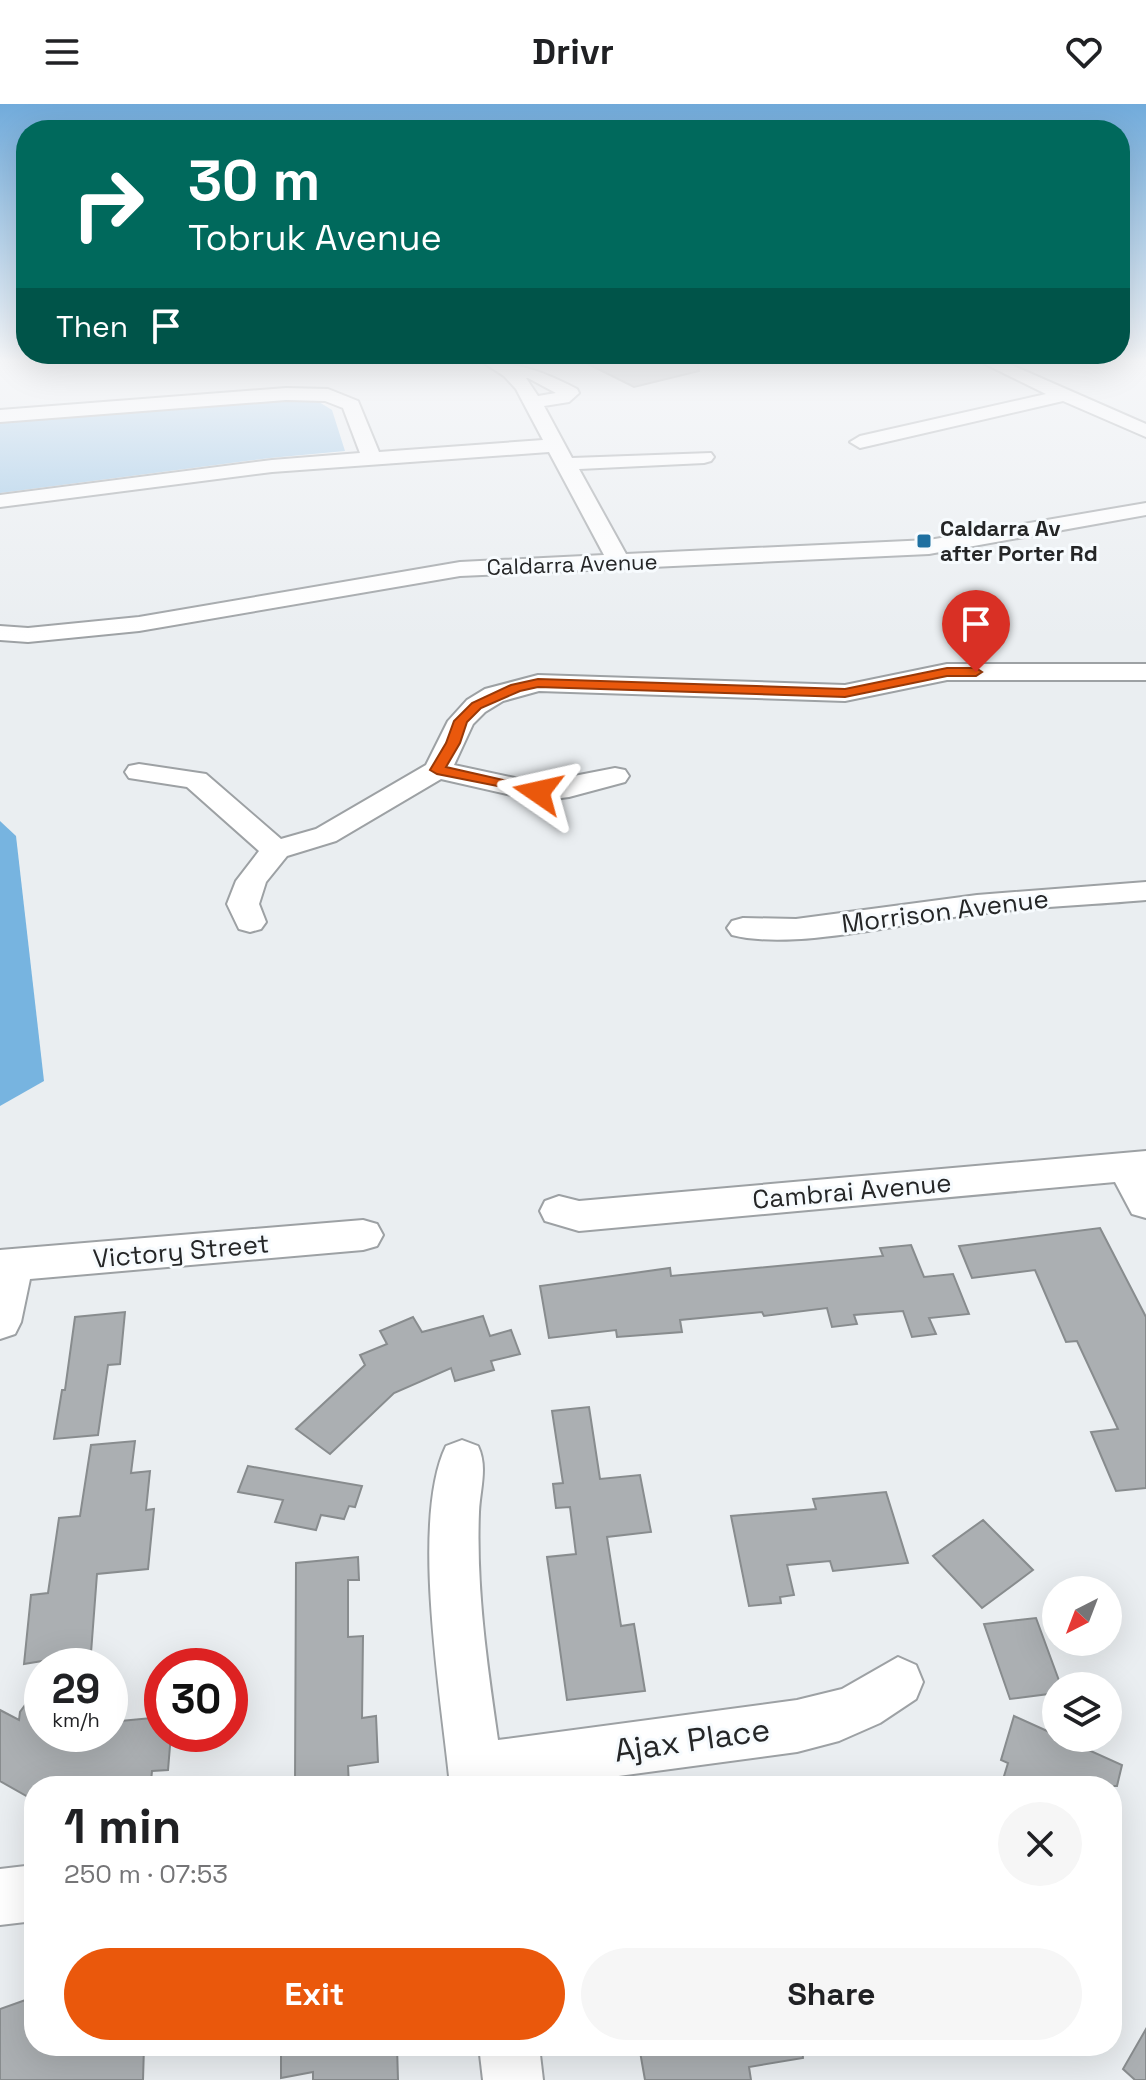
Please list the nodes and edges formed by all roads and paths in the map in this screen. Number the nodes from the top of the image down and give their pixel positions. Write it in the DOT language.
graph roads {
  1 [pos="371,455"];
  2 [pos="515,455"];
  3 [pos="562,455"];
  4 [pos="619,455"];
  5 [pos="704,457"];
  6 [pos="372,459"];
  7 [pos="0,501"];
  8 [pos="1146,509"];
  9 [pos="619,562"];
  10 [pos="0,633"];
  11 [pos="1146,672"];
  12 [pos="437,770"];
  13 [pos="139,772"];
  14 [pos="615,776"];
  15 [pos="276,850"];
  16 [pos="1146,891"];
  17 [pos="250,922"];
  18 [pos="743,928"];
  19 [pos="1136,1166"];
  20 [pos="1146,1204"];
  21 [pos="559,1211"];
  22 [pos="363,1235"];
  23 [pos="7,1265"];
  24 [pos="0,1322"];
  25 [pos="462,1460"];
  26 [pos="898,1682"];
  27 [pos="476,1776"];
  28 [pos="488,1776"];
  29 [pos="24,1894"];
  30 [pos="0,1897"];
  31 [pos="510,2056"];
  32 [pos="513,2080"];
  1 -- 6 [label="street"];
  2 -- 6 [label="street"];
  3 -- 9 [label="street"];
  4 -- 5 [label="street"];
  6 -- 7 [label="street"];
  8 -- 9 [label="street, Caldarra Avenue"];
  9 -- 10 [label="street, Caldarra Avenue"];
  11 -- 12 [label="street"];
  12 -- 14 [label="street"];
  12 -- 15 [label="street"];
  13 -- 15 [label="street"];
  15 -- 17 [label="street"];
  16 -- 18 [label="street, Morrison Avenue"];
  19 -- 20 [label="street"];
  19 -- 21 [label="street, Cambrai Avenue"];
  22 -- 23 [label="street, Victory Street"];
  23 -- 24 [label="street"];
  25 -- 27 [label="street"];
  26 -- 28 [label="street, Ajax Place"];
  29 -- 30 [label="street"];
  31 -- 32 [label="street"];
}
